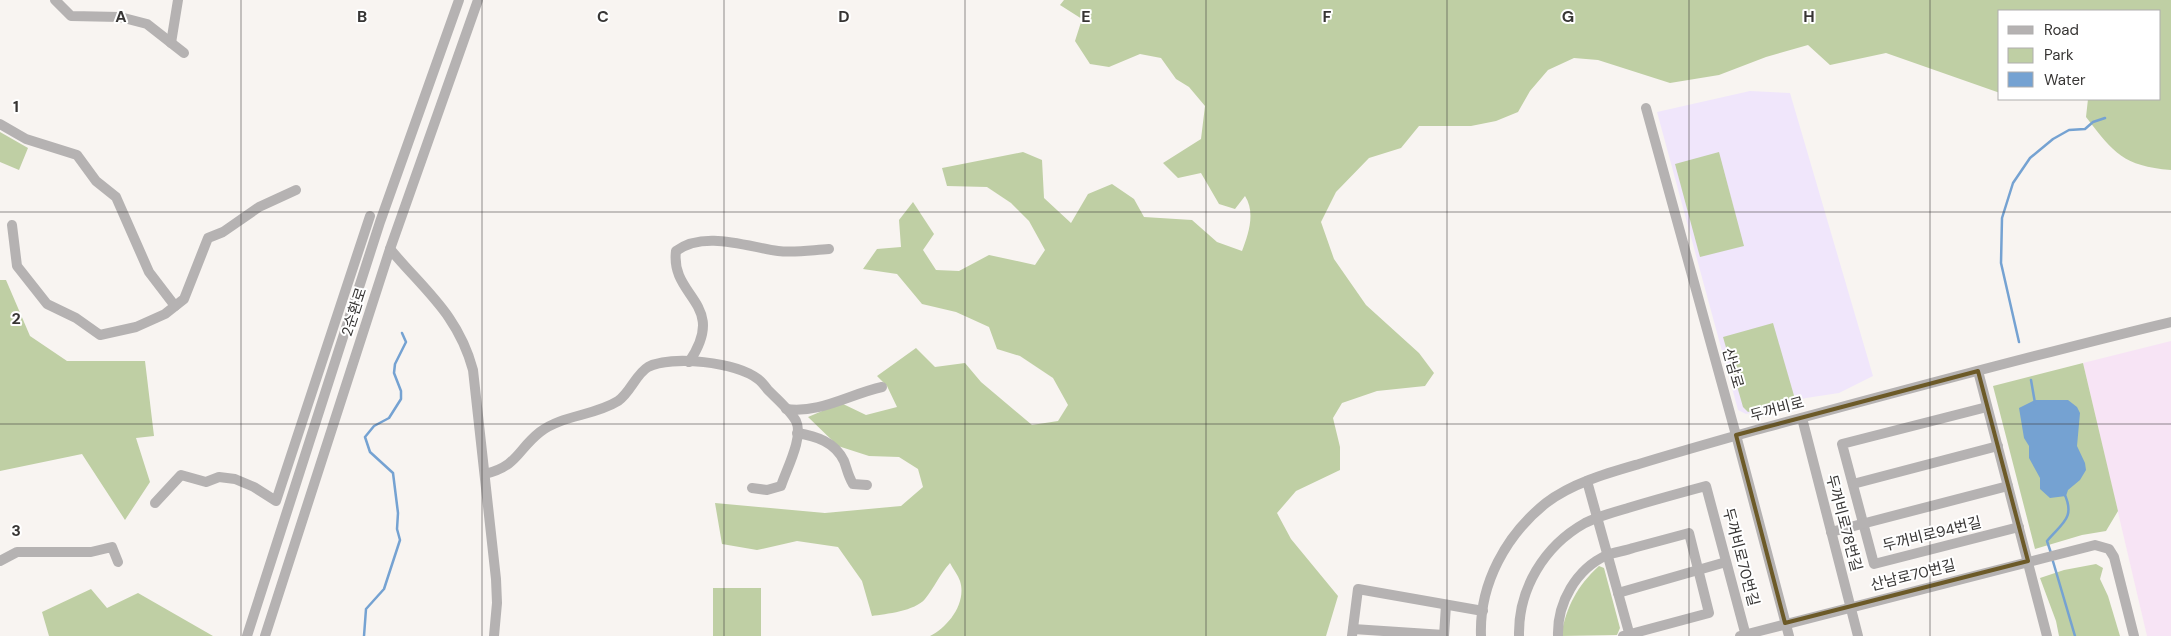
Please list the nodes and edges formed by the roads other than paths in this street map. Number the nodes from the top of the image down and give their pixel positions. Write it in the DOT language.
graph roads {
  1 [pos="55,0"];
  2 [pos="178,0"];
  3 [pos="459,0"];
  4 [pos="478,0"];
  5 [pos="171,43"];
  6 [pos="184,53"];
  7 [pos="1646,108"];
  8 [pos="0,124"];
  9 [pos="296,190"];
  10 [pos="370,216"];
  11 [pos="12,225"];
  12 [pos="390,249"];
  13 [pos="829,249"];
  14 [pos="175,306"];
  15 [pos="2171,322"];
  16 [pos="690,362"];
  17 [pos="1978,371"];
  18 [pos="882,386"];
  19 [pos="1987,407"];
  20 [pos="786,409"];
  21 [pos="1802,418"];
  22 [pos="797,433"];
  23 [pos="1736,435"];
  24 [pos="1998,446"];
  25 [pos="485,474"];
  26 [pos="1587,481"];
  27 [pos="1853,484"];
  28 [pos="867,485"];
  29 [pos="2008,486"];
  30 [pos="752,488"];
  31 [pos="154,503"];
  32 [pos="1916,510"];
  33 [pos="1597,517"];
  34 [pos="1863,524"];
  35 [pos="2019,527"];
  36 [pos="1831,532"];
  37 [pos="1608,555"];
  38 [pos="0,561"];
  39 [pos="2028,561"];
  40 [pos="118,562"];
  41 [pos="1726,562"];
  42 [pos="1699,570"];
  43 [pos="1618,593"];
  44 [pos="1446,605"];
  45 [pos="1850,606"];
  46 [pos="1483,611"];
  47 [pos="1786,623"];
  48 [pos="1353,633"];
  49 [pos="1399,634"];
  50 [pos="1444,635"];
  51 [pos="1627,635"];
  52 [pos="1744,635"];
  53 [pos="247,636"];
  54 [pos="265,636"];
  55 [pos="494,636"];
  56 [pos="1481,636"];
  57 [pos="1519,636"];
  58 [pos="1558,636"];
  59 [pos="1789,636"];
  60 [pos="1858,636"];
  61 [pos="2047,636"];
  62 [pos="2134,636"];
  1 -- 5 [label="street"];
  2 -- 5 [label="street"];
  3 -- 53 [label="street, 2순환로"];
  4 -- 12 [label="street, 2순환로"];
  5 -- 6 [label="street"];
  7 -- 23 [label="street, 산남로"];
  8 -- 14 [label="street"];
  9 -- 14 [label="street"];
  10 -- 31 [label="street"];
  11 -- 14 [label="street"];
  12 -- 25 [label="street"];
  12 -- 54 [label="street, 2순환로"];
  13 -- 16 [label="street"];
  15 -- 17 [label="street, 두꺼비로"];
  16 -- 20 [label="street"];
  16 -- 25 [label="street"];
  17 -- 19 [label="street"];
  17 -- 21 [label="street, 두꺼비로"];
  18 -- 20 [label="street"];
  19 -- 24 [label="street"];
  19 -- 27 [label="street, 두꺼비로94번길"];
  20 -- 22 [label="street"];
  21 -- 23 [label="street, 두꺼비로"];
  21 -- 36 [label="street, 두꺼비로78번길"];
  22 -- 28 [label="street"];
  22 -- 30 [label="street"];
  23 -- 26 [label="street, 두꺼비로"];
  23 -- 47 [label="street, 산남로"];
  24 -- 27 [label="street"];
  24 -- 29 [label="street"];
  25 -- 55 [label="street"];
  26 -- 33 [label="street"];
  26 -- 46 [label="street, 두꺼비로"];
  27 -- 34 [label="street, 두꺼비로94번길"];
  29 -- 32 [label="street, 두꺼비로94번길"];
  29 -- 35 [label="street"];
  32 -- 34 [label="street, 두꺼비로78번길"];
  33 -- 37 [label="street"];
  33 -- 41 [label="street, 두꺼비로70번길"];
  33 -- 57 [label="street"];
  34 -- 35 [label="street, 두꺼비로94번길"];
  34 -- 36 [label="street, 두꺼비로78번길"];
  35 -- 39 [label="street"];
  36 -- 45 [label="street, 두꺼비로78번길"];
  37 -- 42 [label="street"];
  37 -- 43 [label="street"];
  37 -- 58 [label="street"];
  38 -- 40 [label="street"];
  39 -- 45 [label="street, 산남로70번길"];
  39 -- 61 [label="street"];
  39 -- 62 [label="street, 산남로70번길"];
  41 -- 42 [label="street"];
  41 -- 52 [label="street, 두꺼비로70번길"];
  42 -- 43 [label="street"];
  42 -- 51 [label="street"];
  43 -- 51 [label="street"];
  44 -- 46 [label="street"];
  44 -- 48 [label="street"];
  44 -- 50 [label="street"];
  45 -- 47 [label="street, 산남로70번길"];
  45 -- 60 [label="street, 두꺼비로78번길"];
  46 -- 56 [label="street, 두꺼비로"];
  47 -- 52 [label="street, 산남로70번길"];
  47 -- 59 [label="street, 산남로"];
  48 -- 49 [label="street"];
  49 -- 50 [label="street"];
}
